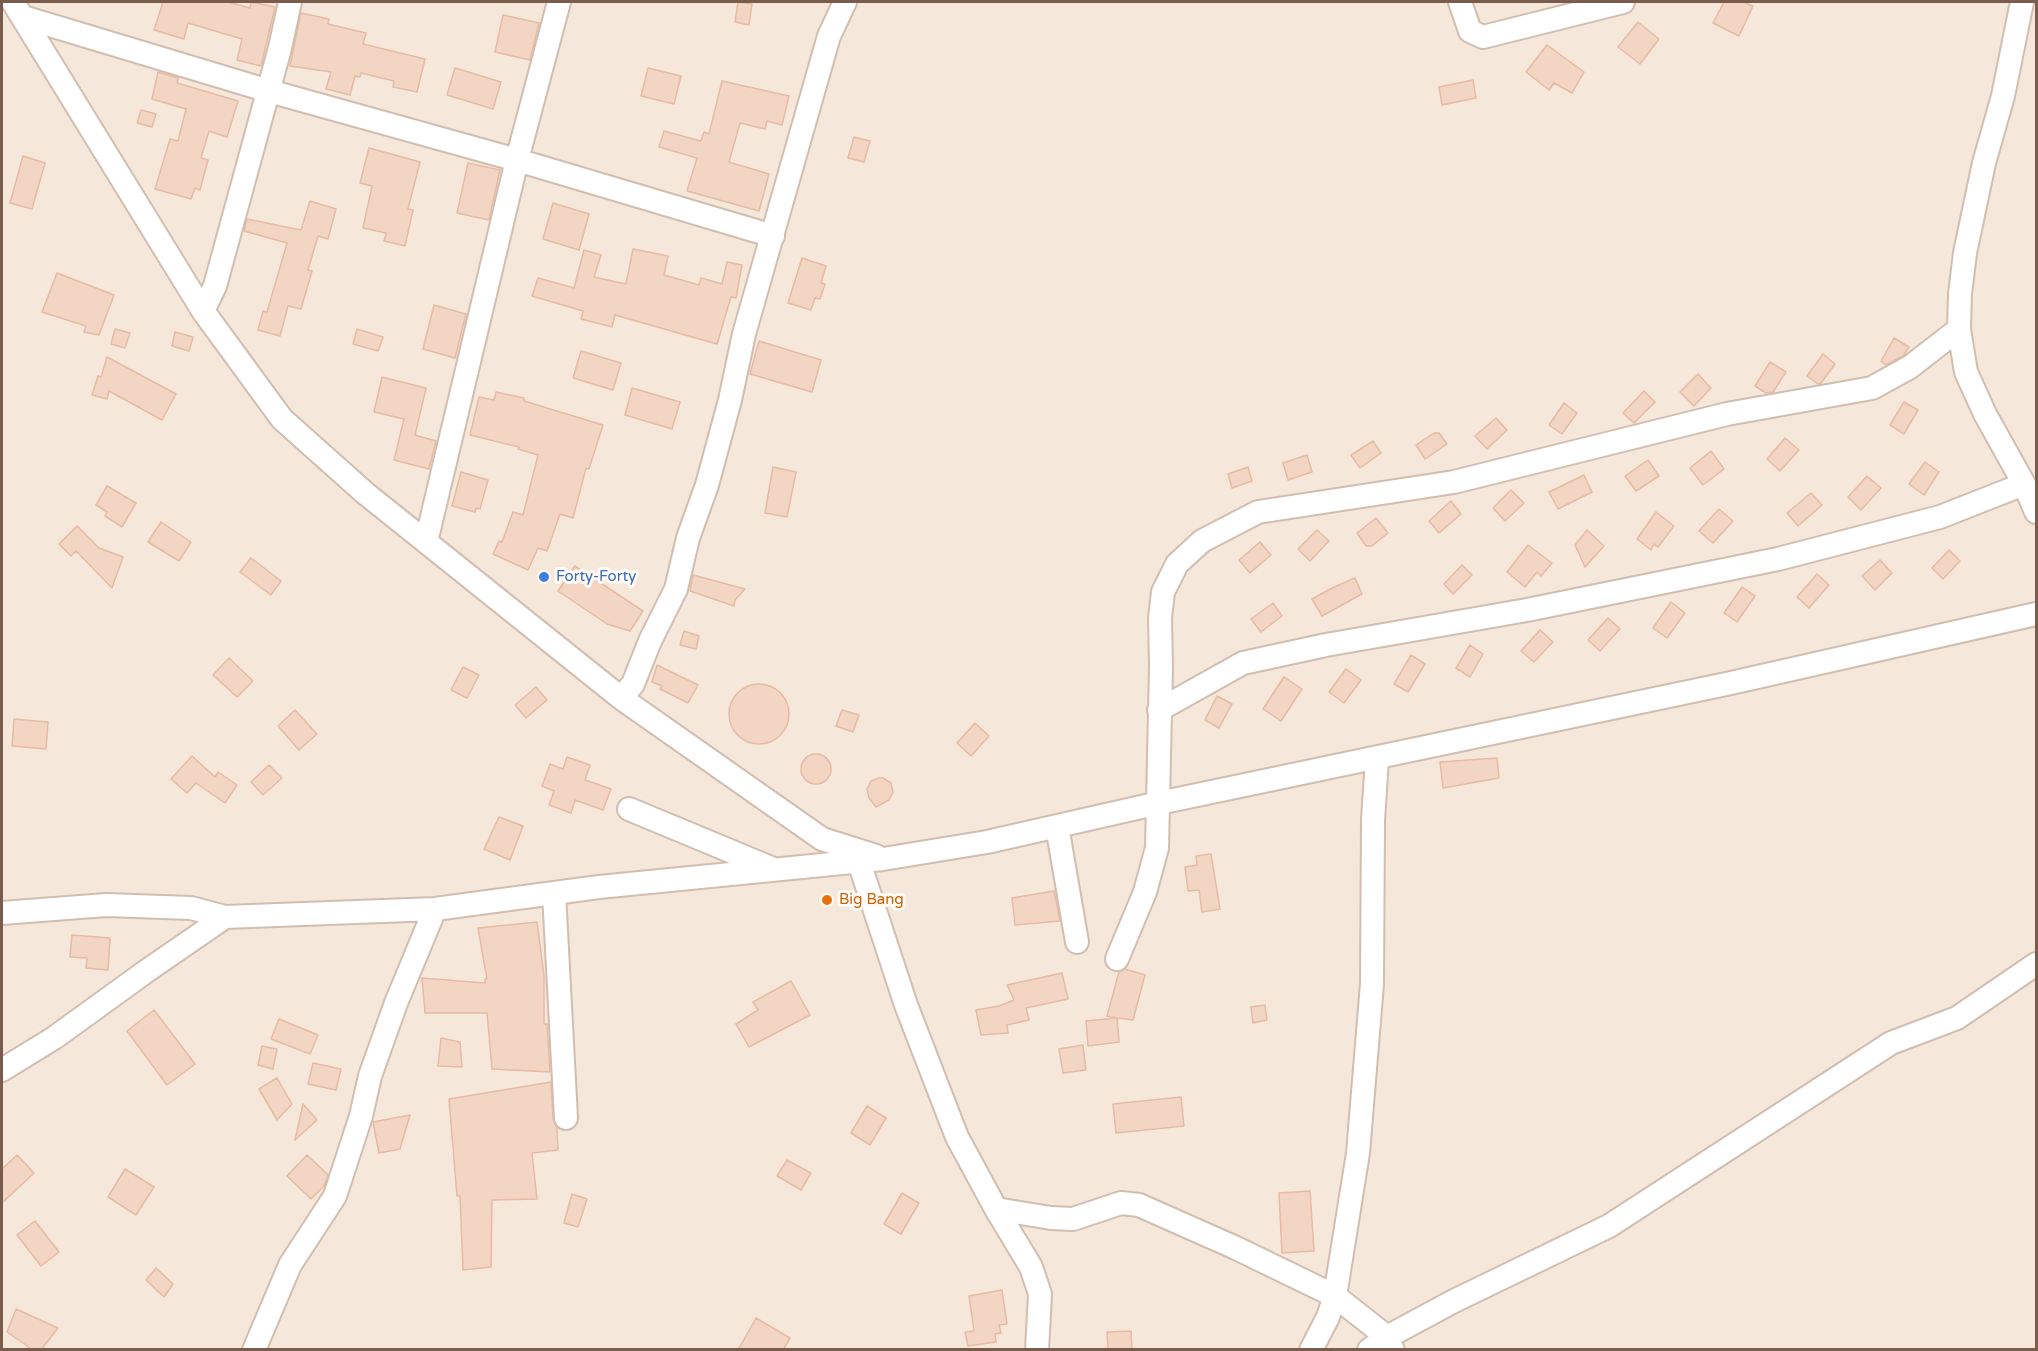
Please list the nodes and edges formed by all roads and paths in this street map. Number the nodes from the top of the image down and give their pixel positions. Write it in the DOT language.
graph roads {
  1 [pos="290,2"];
  2 [pos="559,2"];
  3 [pos="845,2"];
  4 [pos="1460,2"];
  5 [pos="1623,2"];
  6 [pos="2022,2"];
  7 [pos="27,10"];
  8 [pos="269,91"];
  9 [pos="517,160"];
  10 [pos="773,236"];
  11 [pos="203,311"];
  12 [pos="1959,329"];
  13 [pos="2024,484"];
  14 [pos="2037,512"];
  15 [pos="426,542"];
  16 [pos="2037,614"];
  17 [pos="621,698"];
  18 [pos="1159,710"];
  19 [pos="1377,759"];
  20 [pos="1159,803"];
  21 [pos="629,809"];
  22 [pos="1057,826"];
  23 [pos="883,859"];
  24 [pos="860,862"];
  25 [pos="775,870"];
  26 [pos="554,893"];
  27 [pos="435,909"];
  28 [pos="2,913"];
  29 [pos="225,917"];
  30 [pos="1077,942"];
  31 [pos="1117,959"];
  32 [pos="2037,964"];
  33 [pos="2,1070"];
  34 [pos="566,1118"];
  35 [pos="996,1209"];
  36 [pos="1335,1296"];
  37 [pos="1383,1346"];
  38 [pos="254,1350"];
  39 [pos="1037,1350"];
  40 [pos="1311,1350"];
  1 -- 8 [label="street"];
  2 -- 9 [label="street"];
  3 -- 10 [label="street"];
  4 -- 5 [label="street"];
  6 -- 12 [label="street"];
  7 -- 8 [label="street"];
  7 -- 11 [label="street"];
  8 -- 9 [label="street"];
  8 -- 11 [label="street"];
  9 -- 10 [label="street"];
  9 -- 15 [label="street"];
  10 -- 17 [label="street"];
  11 -- 15 [label="street"];
  12 -- 13 [label="street"];
  12 -- 18 [label="street"];
  13 -- 14 [label="street"];
  13 -- 18 [label="street"];
  15 -- 17 [label="street"];
  16 -- 19 [label="street"];
  17 -- 23 [label="street"];
  18 -- 20 [label="street"];
  19 -- 20 [label="street"];
  19 -- 36 [label="street"];
  20 -- 22 [label="street"];
  20 -- 31 [label="street"];
  21 -- 25 [label="street"];
  22 -- 23 [label="street"];
  22 -- 30 [label="street"];
  23 -- 24 [label="street"];
  24 -- 25 [label="street"];
  24 -- 35 [label="street"];
  25 -- 26 [label="street"];
  26 -- 27 [label="street"];
  26 -- 34 [label="street"];
  27 -- 29 [label="street"];
  27 -- 38 [label="street"];
  28 -- 29 [label="street"];
  29 -- 33 [label="street"];
  32 -- 37 [label="street"];
  35 -- 36 [label="street"];
  35 -- 39 [label="street"];
  36 -- 37 [label="street"];
  36 -- 40 [label="street"];
}
